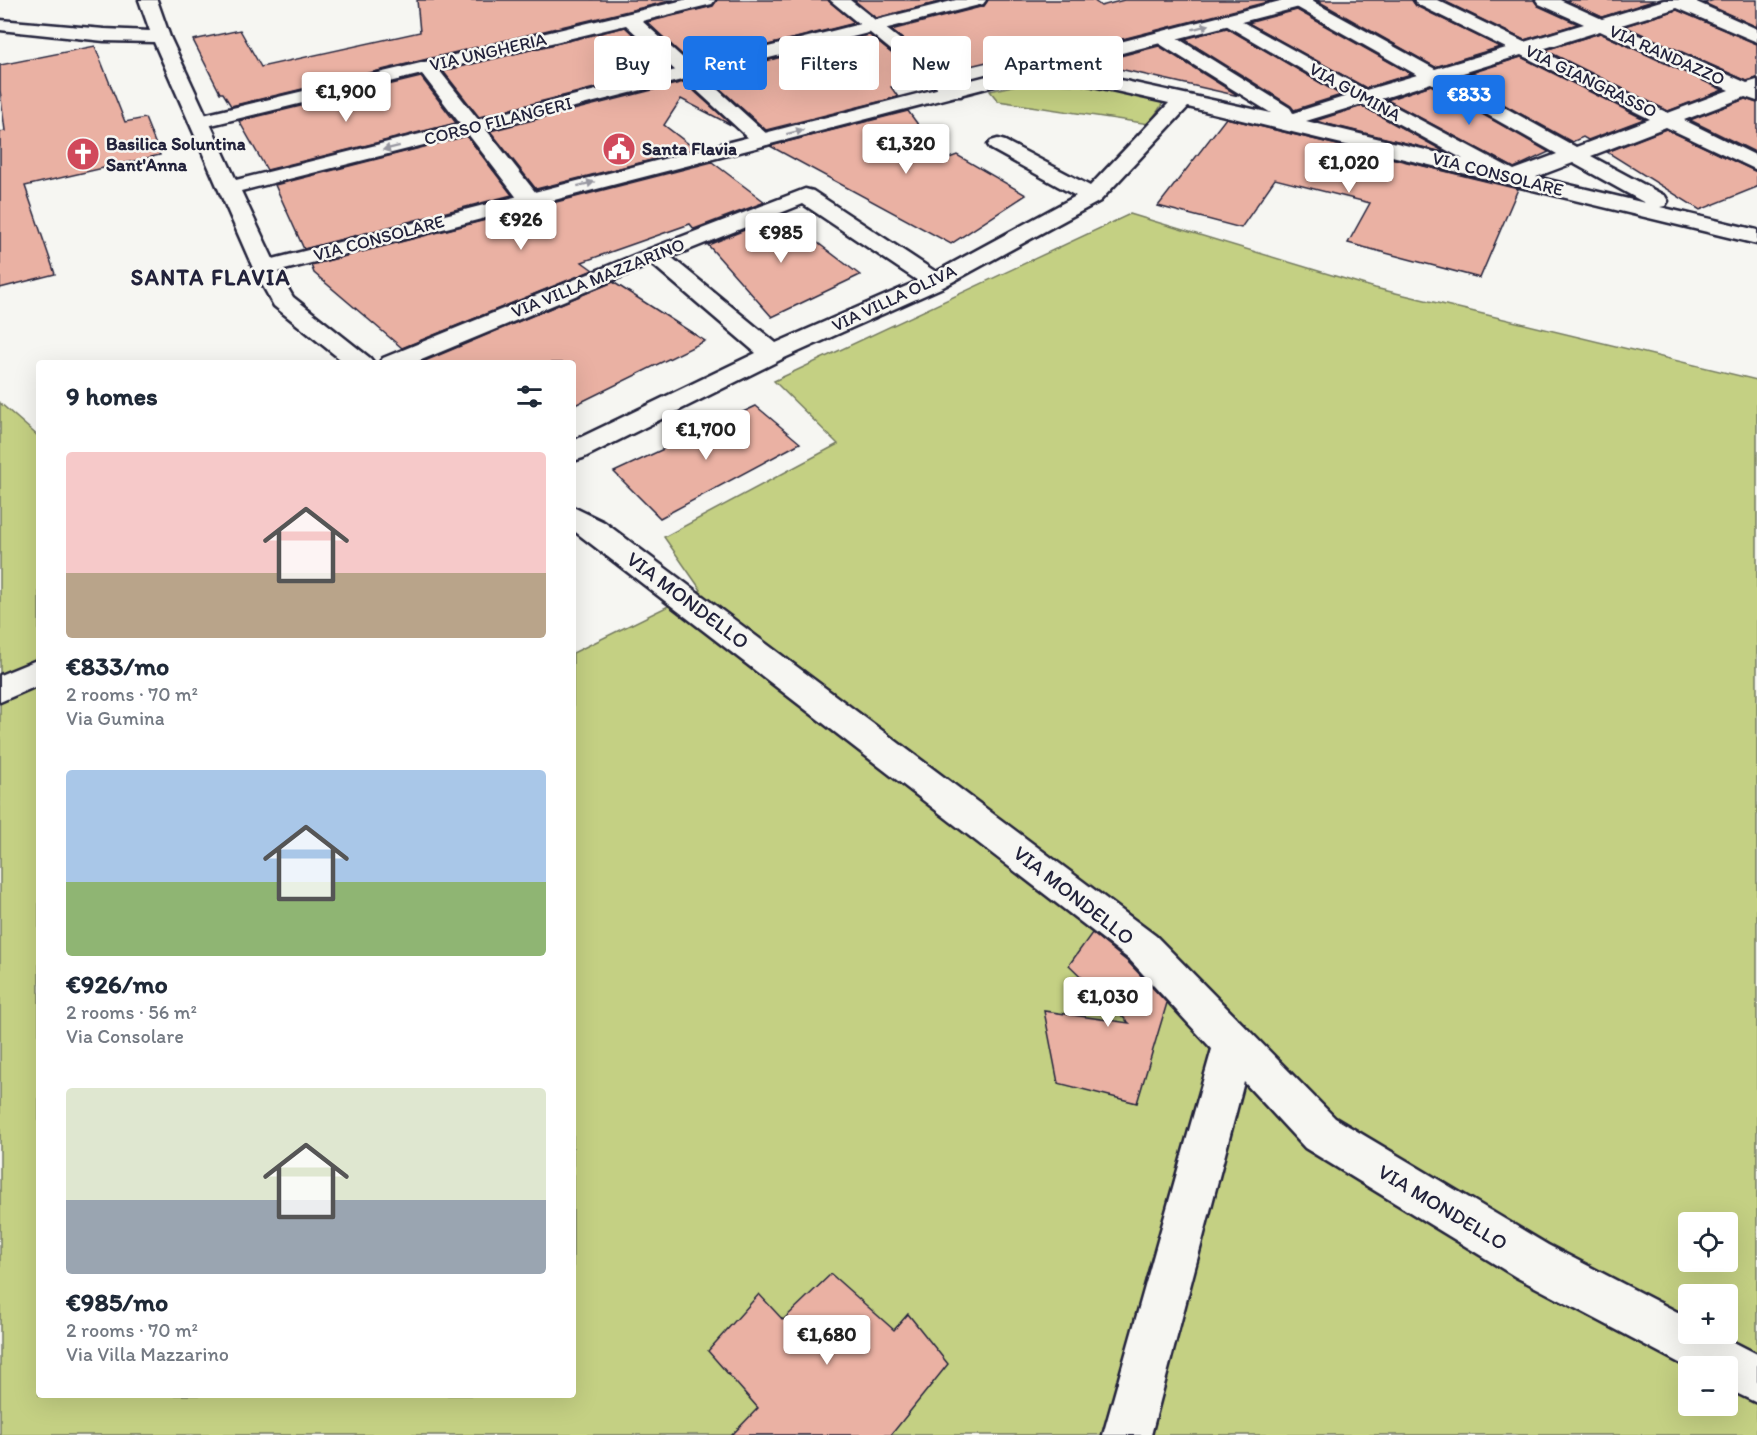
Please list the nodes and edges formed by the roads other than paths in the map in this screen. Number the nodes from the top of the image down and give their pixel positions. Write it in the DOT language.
graph roads {
  1 [pos="148,0"];
  2 [pos="706,0"];
  3 [pos="839,0"];
  4 [pos="977,0"];
  5 [pos="1301,0"];
  6 [pos="1423,0"];
  7 [pos="1545,0"];
  8 [pos="1678,1"];
  9 [pos="630,19"];
  10 [pos="1230,20"];
  11 [pos="0,25"];
  12 [pos="1601,25"];
  13 [pos="872,27"];
  14 [pos="1757,36"];
  15 [pos="161,37"];
  16 [pos="1162,38"];
  17 [pos="1123,48"];
  18 [pos="1525,48"];
  19 [pos="767,53"];
  20 [pos="426,66"];
  21 [pos="683,66"];
  22 [pos="683,74"];
  23 [pos="1431,77"];
  24 [pos="983,85"];
  25 [pos="1123,86"];
  26 [pos="709,90"];
  27 [pos="1754,90"];
  28 [pos="954,92"];
  29 [pos="1363,97"];
  30 [pos="1184,99"];
  31 [pos="1668,118"];
  32 [pos="1288,120"];
  33 [pos="199,122"];
  34 [pos="472,127"];
  35 [pos="762,140"];
  36 [pos="998,145"];
  37 [pos="1573,154"];
  38 [pos="1757,164"];
  39 [pos="1513,178"];
  40 [pos="229,188"];
  41 [pos="1092,196"];
  42 [pos="529,198"];
  43 [pos="1663,214"];
  44 [pos="1752,232"];
  45 [pos="655,255"];
  46 [pos="265,268"];
  47 [pos="935,282"];
  48 [pos="773,354"];
  49 [pos="357,360"];
  50 [pos="399,360"];
  51 [pos="576,451"];
  52 [pos="576,518"];
  53 [pos="36,672"];
  54 [pos="0,689"];
  55 [pos="1234,1042"];
  56 [pos="1757,1378"];
  57 [pos="1126,1435"];
  1 -- 15 [label="street"];
  2 -- 9 [label="street, VIA UNGHERIA"];
  3 -- 13 [label="street"];
  4 -- 13 [label="street, CORSO FILANGERI"];
  5 -- 10 [label="street"];
  5 -- 23 [label="street"];
  6 -- 18 [label="street, VIA GIANGRASSO"];
  7 -- 12 [label="street, VIA RANDAZZO"];
  8 -- 12 [label="street"];
  8 -- 14 [label="street"];
  9 -- 20 [label="street, VIA UNGHERIA"];
  9 -- 21 [label="street"];
  16 -- 10 [label="street, one-way"];
  10 -- 29 [label="street, VIA GUMINA"];
  11 -- 15 [label="street"];
  12 -- 18 [label="street"];
  12 -- 27 [label="street, VIA RANDAZZO"];
  13 -- 19 [label="street, CORSO FILANGERI"];
  13 -- 28 [label="street"];
  15 -- 33 [label="street"];
  16 -- 17 [label="street"];
  16 -- 32 [label="street"];
  18 -- 23 [label="street"];
  18 -- 31 [label="street, VIA GIANGRASSO"];
  20 -- 33 [label="street, VIA UNGHERIA"];
  20 -- 34 [label="street"];
  22 -- 34 [label="street, CORSO FILANGERI"];
  23 -- 29 [label="street"];
  23 -- 37 [label="street"];
  24 -- 28 [label="street, VIA CONSOLARE"];
  25 -- 30 [label="street, VIA CONSOLARE"];
  26 -- 35 [label="street"];
  27 -- 31 [label="street"];
  35 -- 28 [label="street, VIA CONSOLARE, one-way"];
  29 -- 32 [label="street"];
  29 -- 39 [label="street, VIA GUMINA"];
  30 -- 32 [label="street, VIA CONSOLARE"];
  30 -- 41 [label="street, VIA VILLA OLIVA"];
  31 -- 37 [label="street"];
  31 -- 38 [label="street, VIA GIANGRASSO"];
  32 -- 39 [label="street, VIA CONSOLARE"];
  33 -- 40 [label="street"];
  34 -- 40 [label="street, CORSO FILANGERI, one-way"];
  34 -- 42 [label="street"];
  42 -- 35 [label="street, VIA CONSOLARE, one-way"];
  36 -- 41 [label="street"];
  37 -- 39 [label="street"];
  37 -- 43 [label="street"];
  39 -- 43 [label="street, VIA CONSOLARE"];
  40 -- 46 [label="street"];
  41 -- 47 [label="street, VIA VILLA OLIVA"];
  42 -- 46 [label="street, VIA CONSOLARE"];
  43 -- 44 [label="street, VIA CONSOLARE"];
  45 -- 47 [label="street, VIA VILLA MAZZARINO"];
  45 -- 48 [label="street"];
  45 -- 50 [label="street, VIA VILLA MAZZARINO"];
  46 -- 49 [label="street"];
  47 -- 48 [label="street, VIA VILLA OLIVA"];
  48 -- 51 [label="street, VIA VILLA OLIVA"];
  52 -- 55 [label="street, VIA MONDELLO"];
  53 -- 54 [label="street"];
  55 -- 56 [label="street, VIA MONDELLO"];
  55 -- 57 [label="street"];
}
